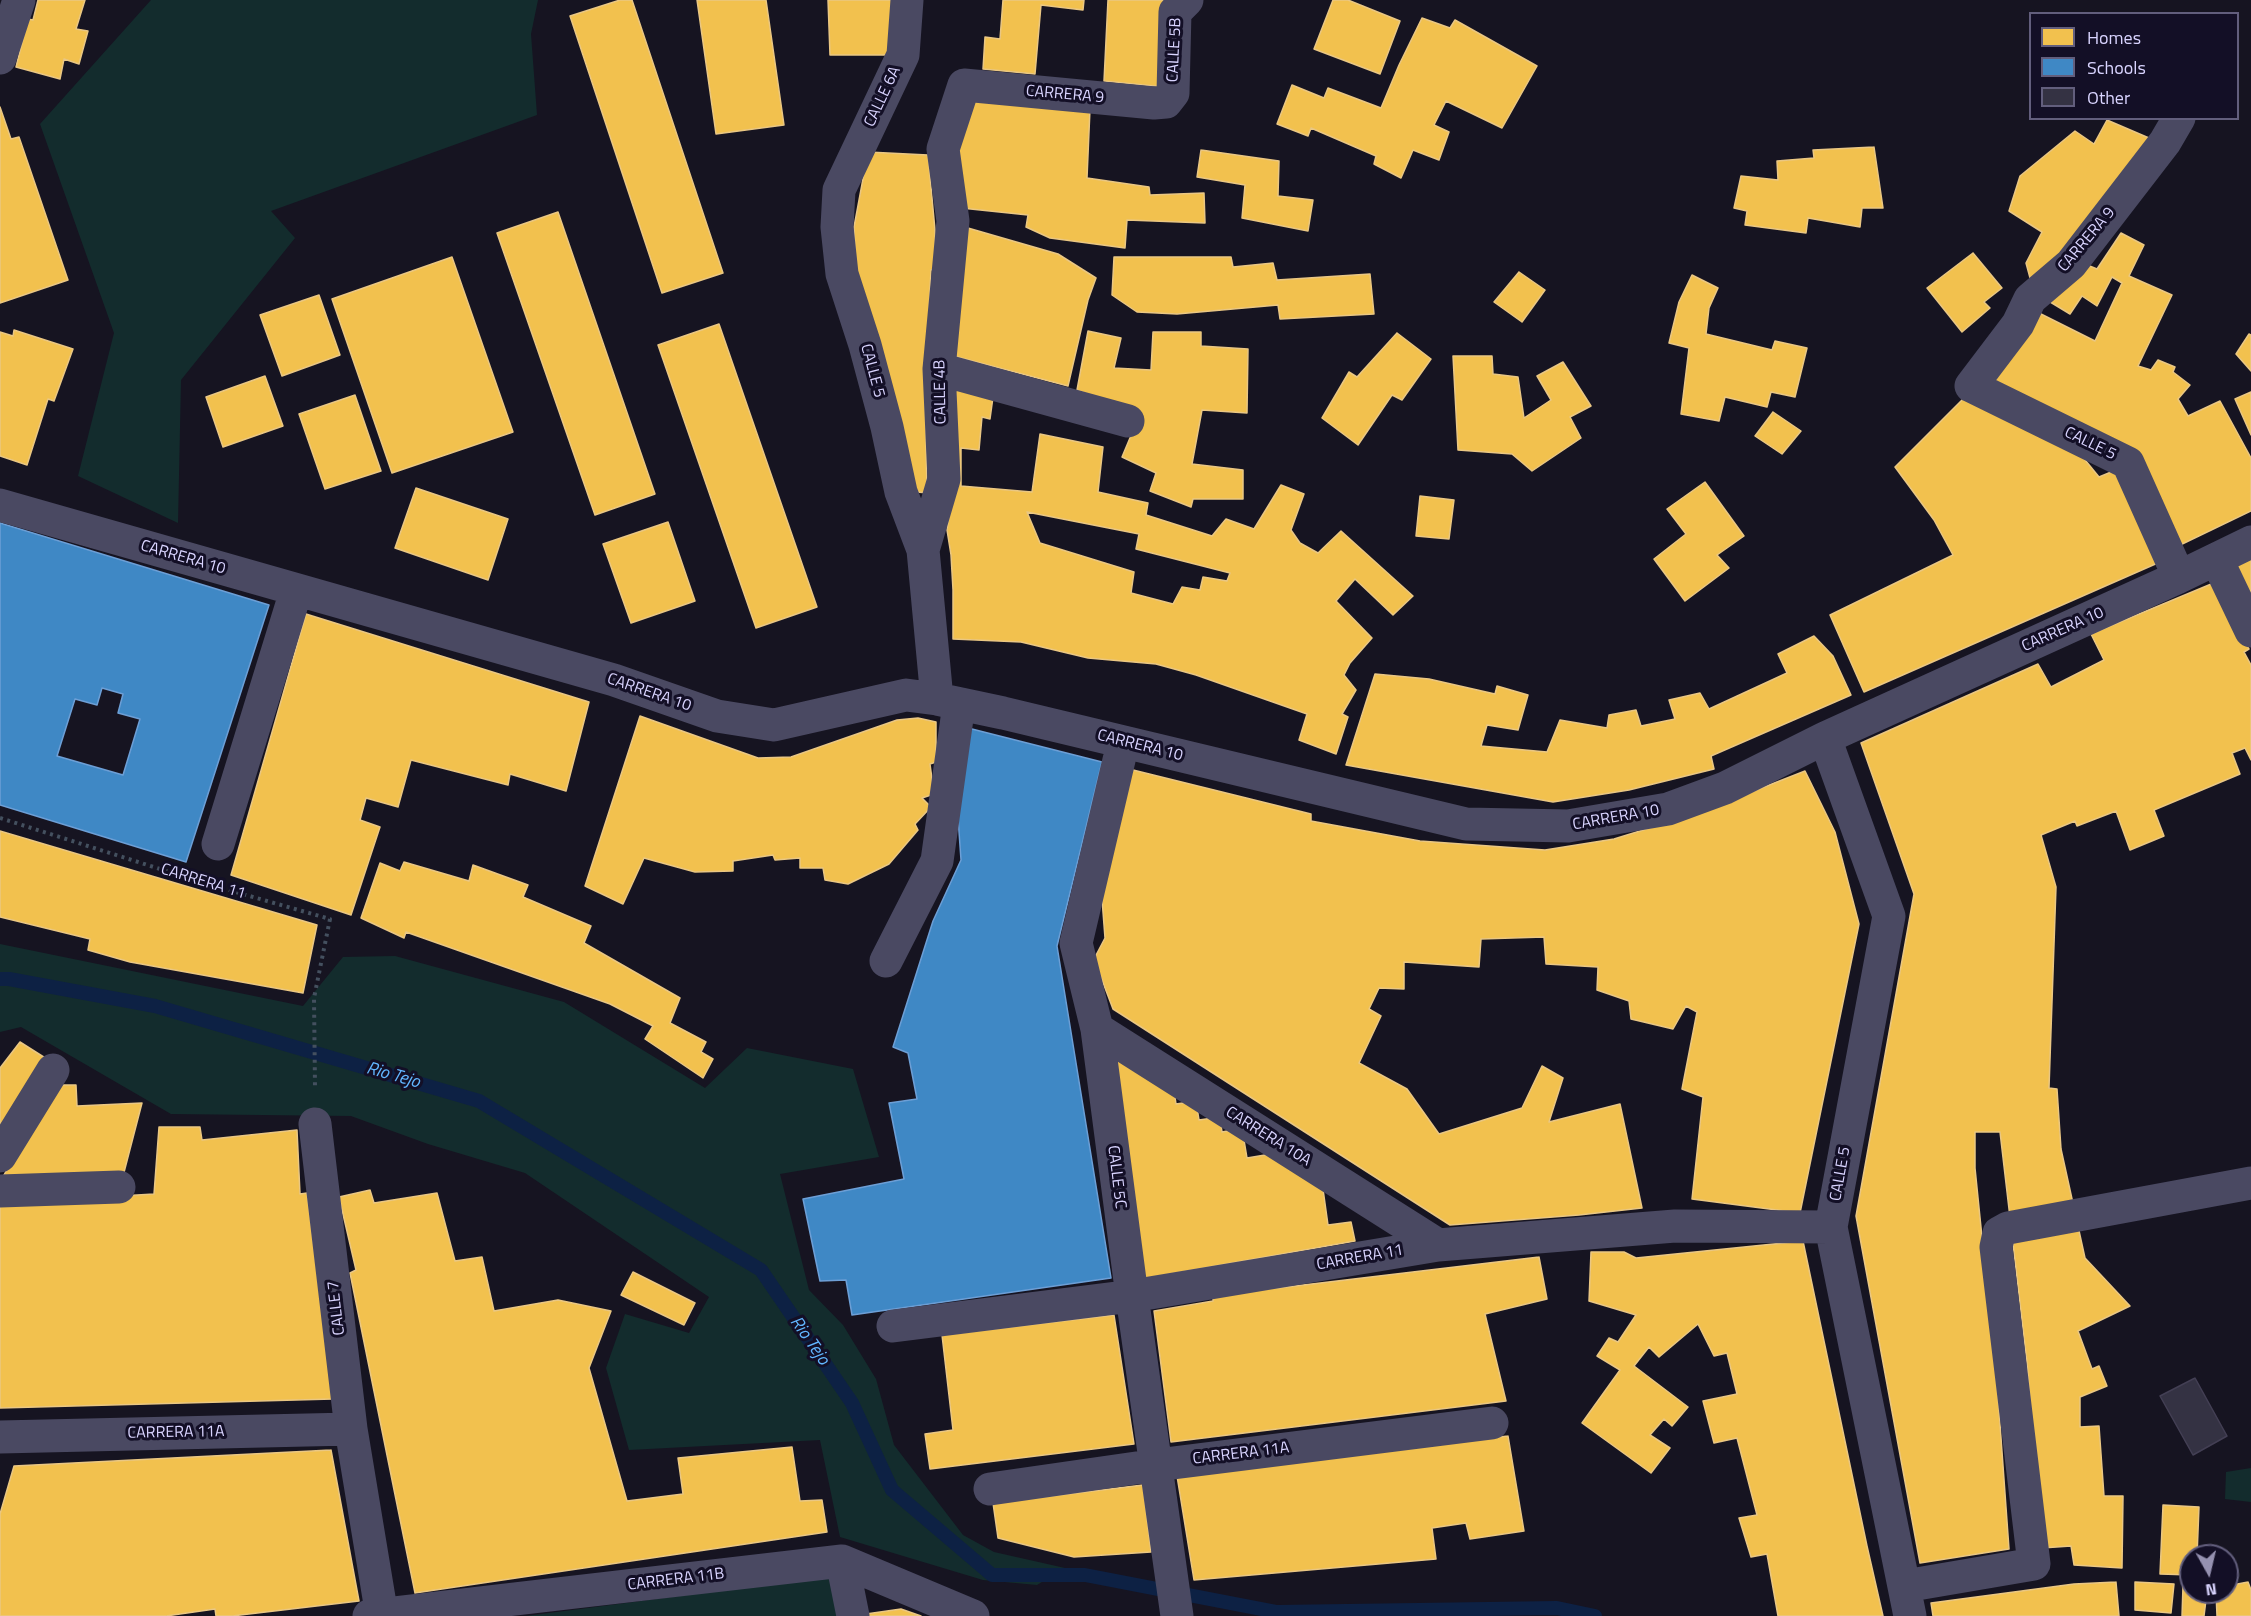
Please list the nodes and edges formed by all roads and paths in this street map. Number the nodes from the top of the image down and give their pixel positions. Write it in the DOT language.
graph roads {
  1 [pos="19,0"];
  2 [pos="907,0"];
  3 [pos="1188,0"];
  4 [pos="0,58"];
  5 [pos="964,85"];
  6 [pos="1166,102"];
  7 [pos="2178,120"];
  8 [pos="839,189"];
  9 [pos="939,369"];
  10 [pos="1971,386"];
  11 [pos="1128,422"];
  12 [pos="0,505"];
  13 [pos="2251,542"];
  14 [pos="923,550"];
  15 [pos="2217,560"];
  16 [pos="2179,578"];
  17 [pos="296,591"];
  18 [pos="2251,631"];
  19 [pos="948,702"];
  20 [pos="1825,738"];
  21 [pos="1123,742"];
  22 [pos="0,818"];
  23 [pos="218,844"];
  24 [pos="886,961"];
  25 [pos="1097,1029"];
  26 [pos="53,1070"];
  27 [pos="315,1124"];
  28 [pos="0,1156"];
  29 [pos="2251,1184"];
  30 [pos="119,1187"];
  31 [pos="0,1191"];
  32 [pos="1831,1227"];
  33 [pos="1438,1245"];
  34 [pos="1132,1296"];
  35 [pos="893,1326"];
  36 [pos="1492,1423"];
  37 [pos="351,1429"];
  38 [pos="0,1437"];
  39 [pos="1157,1465"];
  40 [pos="990,1489"];
  41 [pos="842,1561"];
  42 [pos="1907,1601"];
  43 [pos="378,1615"];
  44 [pos="853,1616"];
  45 [pos="973,1616"];
  46 [pos="1177,1616"];
  1 -- 4 [label="street"];
  2 -- 8 [label="street, CALLE 6A"];
  3 -- 6 [label="street, CALLE 5B"];
  5 -- 6 [label="street, CARRERA 9"];
  5 -- 9 [label="street, CALLE 4B"];
  7 -- 10 [label="street, CARRERA 9"];
  8 -- 14 [label="street, CALLE 5"];
  9 -- 11 [label="street"];
  9 -- 14 [label="street, CALLE 4B"];
  10 -- 16 [label="street, CALLE 5"];
  12 -- 17 [label="street, CARRERA 10"];
  13 -- 15 [label="street, CARRERA 10"];
  14 -- 19 [label="street, CALLE 4B"];
  15 -- 16 [label="street, CARRERA 10"];
  15 -- 18 [label="street"];
  16 -- 20 [label="street, CARRERA 10"];
  17 -- 19 [label="street, CARRERA 10"];
  17 -- 23 [label="street"];
  19 -- 21 [label="street, CARRERA 10"];
  19 -- 24 [label="street, CALLE 4B"];
  20 -- 21 [label="street, CARRERA 10"];
  20 -- 32 [label="street, CALLE 5"];
  21 -- 25 [label="street, CALLE 5C"];
  22 -- 27 [label="path, CARRERA 11"];
  25 -- 33 [label="street, CARRERA 10A"];
  25 -- 34 [label="street, CALLE 5C"];
  26 -- 28 [label="street"];
  27 -- 37 [label="street, CALLE 7"];
  29 -- 42 [label="street"];
  30 -- 31 [label="street"];
  32 -- 33 [label="street, CARRERA 11"];
  32 -- 42 [label="street, CALLE 5"];
  33 -- 34 [label="street, CARRERA 11"];
  34 -- 35 [label="street, CARRERA 11"];
  34 -- 39 [label="street, CALLE 5C"];
  36 -- 39 [label="street, CARRERA 11A"];
  37 -- 38 [label="street, CARRERA 11A"];
  37 -- 43 [label="street, CALLE 7"];
  39 -- 40 [label="street, CARRERA 11A"];
  39 -- 46 [label="street, CALLE 5C"];
  41 -- 43 [label="street, CARRERA 11B"];
  41 -- 44 [label="street"];
  41 -- 45 [label="street, CARRERA 11B"];
}
